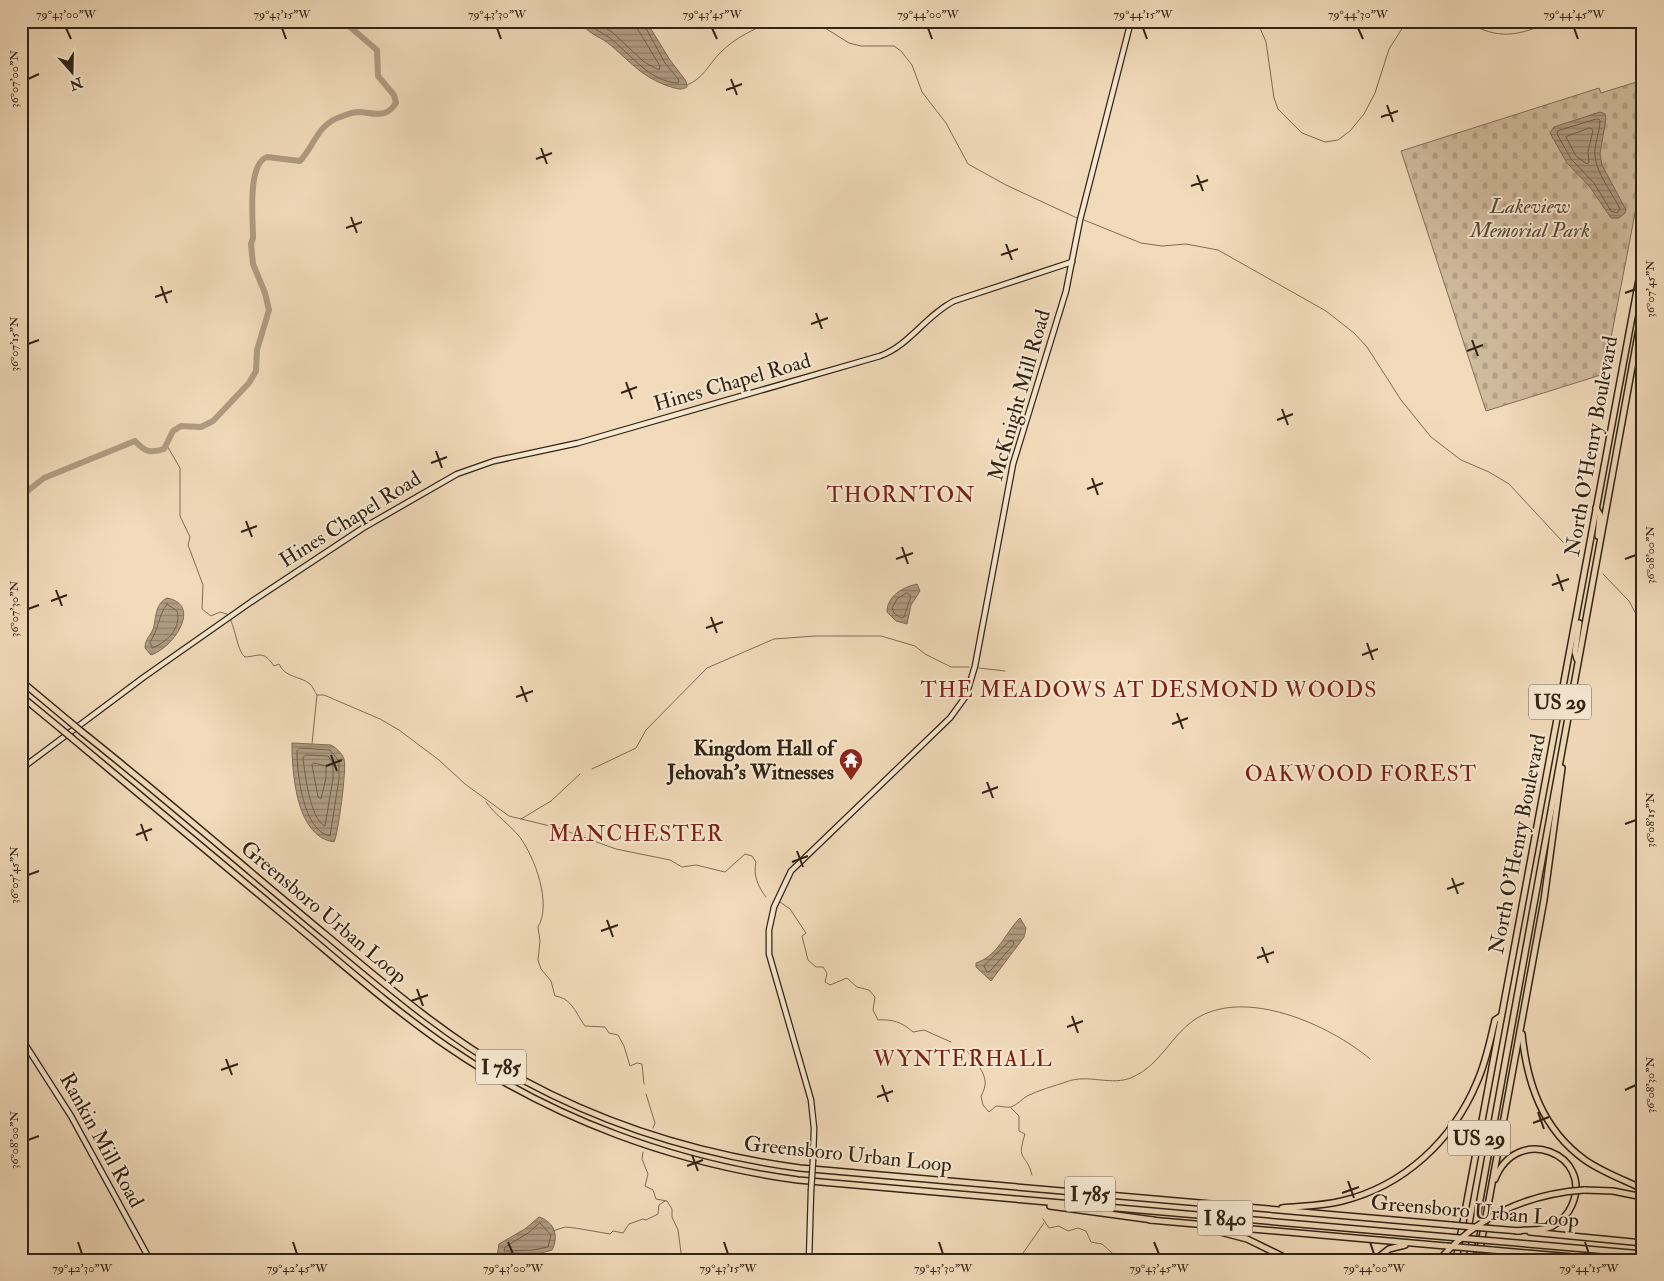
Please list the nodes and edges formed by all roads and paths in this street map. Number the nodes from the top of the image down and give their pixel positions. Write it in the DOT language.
graph roads {
  1 [pos="1131,21"];
  2 [pos="1643,258"];
  3 [pos="1072,262"];
  4 [pos="1643,307"];
  5 [pos="1643,325"];
  6 [pos="1634,355"];
  7 [pos="1596,508"];
  8 [pos="1596,562"];
  9 [pos="1581,595"];
  10 [pos="1578,659"];
  11 [pos="21,681"];
  12 [pos="21,696"];
  13 [pos="1565,732"];
  14 [pos="21,768"];
  15 [pos="1501,1016"];
  16 [pos="1522,1028"];
  17 [pos="21,1038"];
  18 [pos="1643,1189"];
  19 [pos="1491,1191"];
  20 [pos="1643,1197"];
  21 [pos="1003,1198"];
  22 [pos="1265,1209"];
  23 [pos="1150,1220"];
  24 [pos="1517,1231"];
  25 [pos="1643,1243"];
  26 [pos="1416,1244"];
  27 [pos="1512,1252"];
  28 [pos="1643,1254"];
  29 [pos="150,1260"];
  30 [pos="809,1260"];
  31 [pos="1290,1260"];
  32 [pos="1375,1260"];
  33 [pos="1439,1260"];
  34 [pos="1456,1260"];
  35 [pos="1469,1260"];
  36 [pos="1478,1260"];
  37 [pos="1535,1260"];
  38 [pos="1608,1260"];
  1 -- 3 [label="street, McKnight Mill Road"];
  2 -- 7 [label="highway, North O'Henry Boulevard / US 29"];
  3 -- 14 [label="street, Hines Chapel Road"];
  3 -- 30 [label="street, McKnight Mill Road, bridge"];
  4 -- 6 [label="highway, North O'Henry Boulevard / US 29"];
  5 -- 6 [label="highway"];
  6 -- 8 [label="highway, North O'Henry Boulevard / US 29"];
  7 -- 8 [label="highway"];
  7 -- 9 [label="highway, North O'Henry Boulevard / US 29"];
  8 -- 10 [label="highway, North O'Henry Boulevard / US 29"];
  9 -- 10 [label="highway"];
  9 -- 15 [label="highway, North O'Henry Boulevard / US 29"];
  10 -- 13 [label="highway, North O'Henry Boulevard / US 29"];
  11 -- 22 [label="highway, Greensboro Urban Loop / I 785, bridge"];
  12 -- 21 [label="highway, Greensboro Urban Loop / I 785, bridge"];
  13 -- 16 [label="highway"];
  13 -- 35 [label="highway, North O'Henry Boulevard / US 29"];
  15 -- 22 [label="highway"];
  15 -- 34 [label="highway, North O'Henry Boulevard / US 29"];
  16 -- 18 [label="highway"];
  16 -- 19 [label="highway"];
  17 -- 29 [label="street, Rankin Mill Road"];
  19 -- 24 [label="highway"];
  19 -- 36 [label="highway"];
  20 -- 33 [label="highway, bridge"];
  21 -- 23 [label="highway"];
  21 -- 28 [label="highway, Greensboro Urban Loop / I 840, bridge"];
  22 -- 24 [label="highway, Greensboro Urban Loop / I 785, bridge"];
  23 -- 26 [label="highway"];
  23 -- 31 [label="highway"];
  24 -- 25 [label="highway, Greensboro Urban Loop"];
  26 -- 27 [label="highway, bridge"];
  26 -- 32 [label="highway"];
  27 -- 37 [label="highway"];
  27 -- 38 [label="highway"];
}
